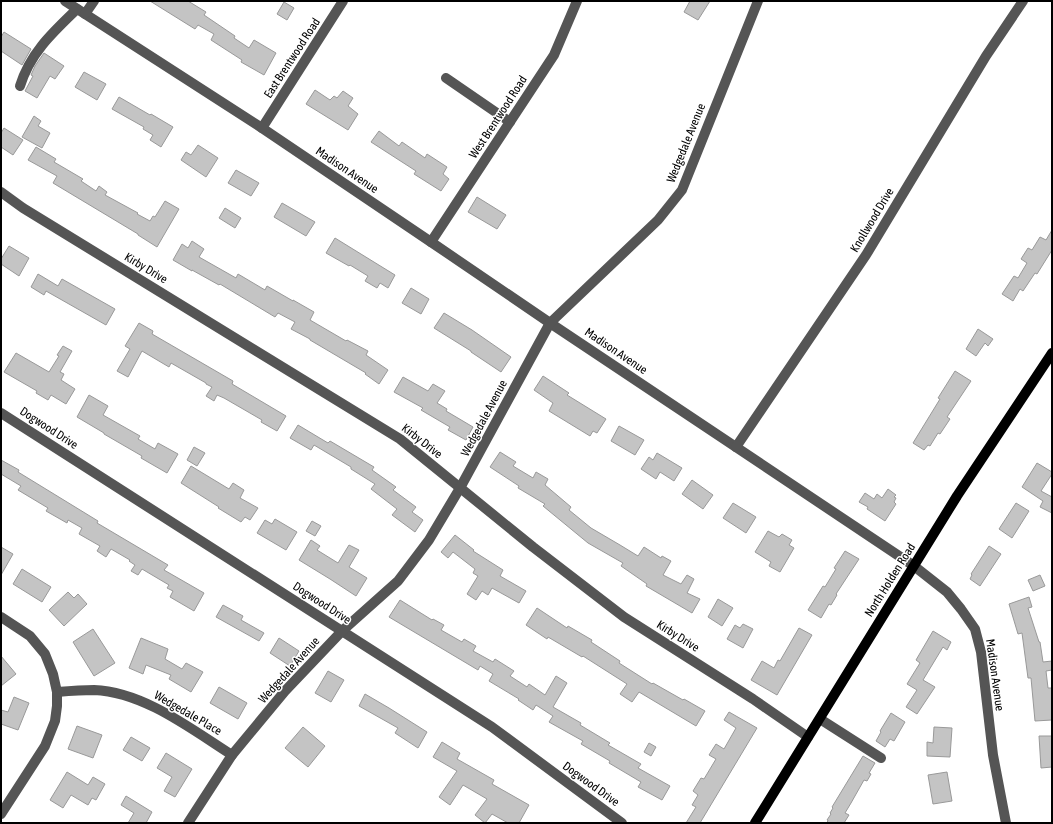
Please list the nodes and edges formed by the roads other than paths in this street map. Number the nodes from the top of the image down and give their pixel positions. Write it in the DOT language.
graph roads {
  1 [pos="65,1"];
  2 [pos="94,1"];
  3 [pos="343,1"];
  4 [pos="577,1"];
  5 [pos="758,1"];
  6 [pos="1023,1"];
  7 [pos="81,11"];
  8 [pos="446,78"];
  9 [pos="20,86"];
  10 [pos="510,122"];
  11 [pos="262,128"];
  12 [pos="1,192"];
  13 [pos="431,242"];
  14 [pos="550,323"];
  15 [pos="1052,353"];
  16 [pos="1,413"];
  17 [pos="736,447"];
  18 [pos="460,488"];
  19 [pos="914,566"];
  20 [pos="1,617"];
  21 [pos="342,631"];
  22 [pos="57,692"];
  23 [pos="820,719"];
  24 [pos="808,737"];
  25 [pos="232,755"];
  26 [pos="881,758"];
  27 [pos="1,814"];
  28 [pos="188,823"];
  29 [pos="622,823"];
  30 [pos="755,823"];
  31 [pos="1006,823"];
  1 -- 7 [label="street, Madison Avenue"];
  2 -- 7 [label="street"];
  3 -- 11 [label="street, East Brentwood Road"];
  4 -- 10 [label="street, West Brentwood Road"];
  5 -- 14 [label="street, Wedgedale Avenue"];
  6 -- 17 [label="street, Knollwood Drive"];
  7 -- 9 [label="street"];
  7 -- 11 [label="street, Madison Avenue"];
  8 -- 10 [label="street"];
  10 -- 13 [label="street, West Brentwood Road"];
  11 -- 13 [label="street, Madison Avenue"];
  12 -- 18 [label="street, Kirby Drive"];
  13 -- 14 [label="street, Madison Avenue"];
  14 -- 17 [label="street, Madison Avenue"];
  14 -- 18 [label="street, Wedgedale Avenue"];
  15 -- 19 [label="main road, North Holden Road"];
  16 -- 21 [label="street, Dogwood Drive"];
  17 -- 19 [label="street, Madison Avenue"];
  18 -- 21 [label="street, Wedgedale Avenue"];
  18 -- 24 [label="street, Kirby Drive"];
  19 -- 23 [label="main road, North Holden Road"];
  19 -- 31 [label="street, Madison Avenue"];
  20 -- 22 [label="street"];
  21 -- 25 [label="street, Wedgedale Avenue"];
  21 -- 29 [label="street, Dogwood Drive"];
  22 -- 25 [label="street, Wedgedale Place"];
  22 -- 27 [label="street"];
  23 -- 24 [label="main road, North Holden Road"];
  23 -- 26 [label="street"];
  24 -- 30 [label="main road, North Holden Road"];
  25 -- 28 [label="street, Wedgedale Avenue"];
}
